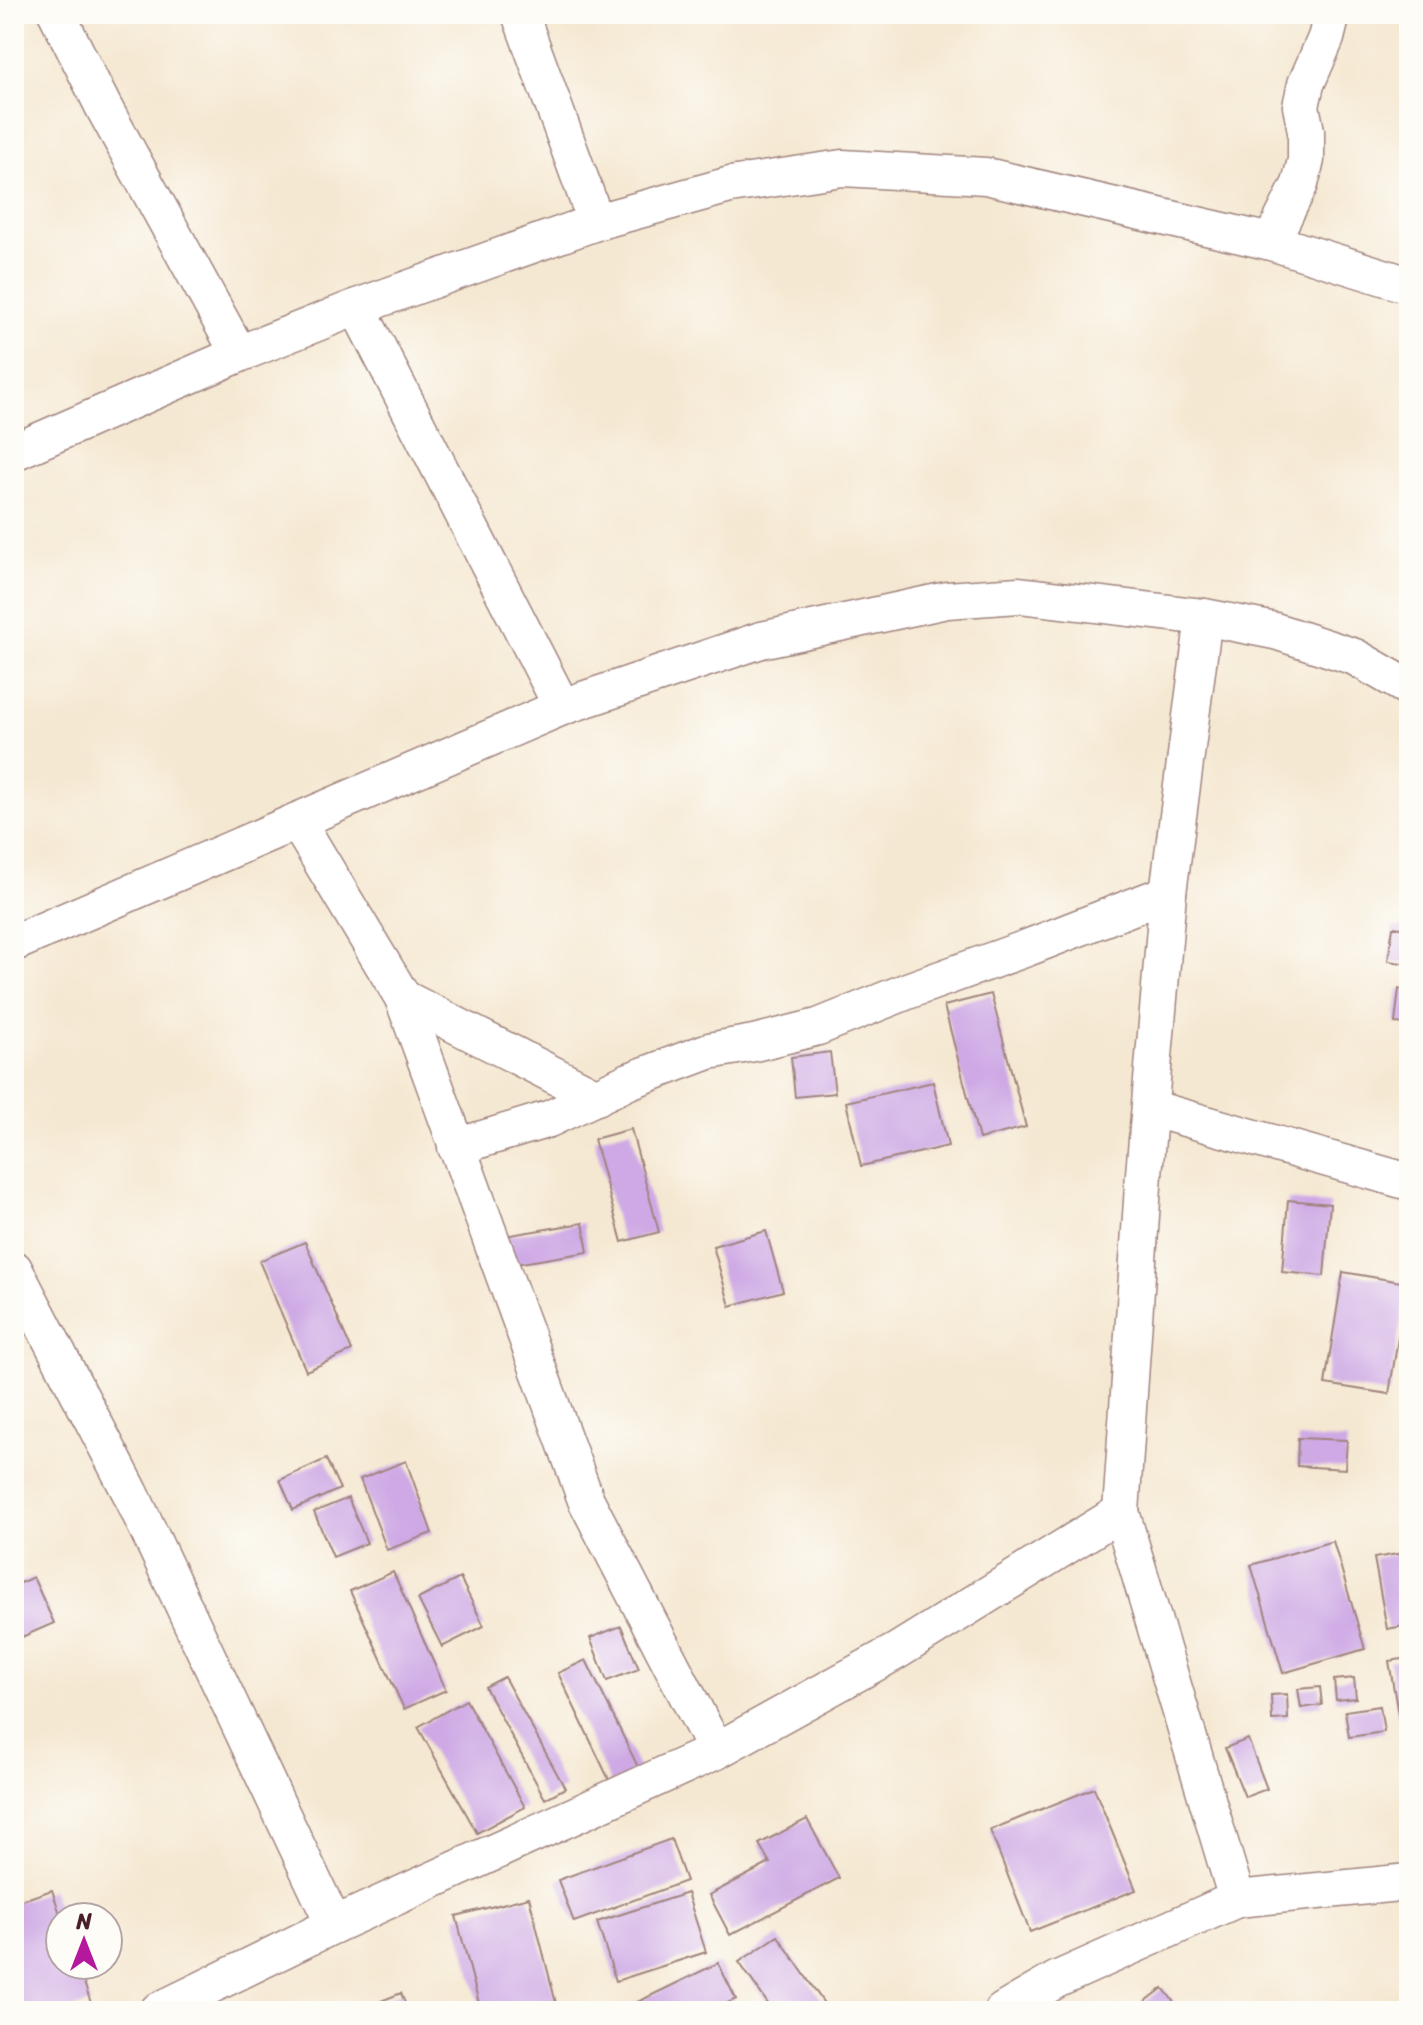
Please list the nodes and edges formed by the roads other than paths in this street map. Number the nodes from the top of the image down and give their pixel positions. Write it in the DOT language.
graph roads {
  1 [pos="57,14"];
  2 [pos="520,14"];
  3 [pos="1332,14"];
  4 [pos="596,222"];
  5 [pos="1271,242"];
  6 [pos="1409,285"];
  7 [pos="357,307"];
  8 [pos="239,354"];
  9 [pos="14,452"];
  10 [pos="1204,617"];
  11 [pos="1409,688"];
  12 [pos="562,707"];
  13 [pos="297,821"];
  14 [pos="1168,893"];
  15 [pos="14,943"];
  16 [pos="403,998"];
  17 [pos="597,1097"];
  18 [pos="1150,1108"];
  19 [pos="456,1147"];
  20 [pos="1409,1182"];
  21 [pos="14,1269"];
  22 [pos="1121,1512"];
  23 [pos="716,1751"];
  24 [pos="1409,1882"];
  25 [pos="1237,1899"];
  26 [pos="334,1925"];
  27 [pos="158,2011"];
  28 [pos="1003,2011"];
  1 -- 8 [label="street"];
  2 -- 4 [label="street"];
  3 -- 5 [label="street"];
  4 -- 5 [label="street"];
  4 -- 7 [label="street"];
  5 -- 6 [label="street"];
  7 -- 8 [label="street"];
  7 -- 12 [label="street"];
  8 -- 9 [label="street"];
  10 -- 11 [label="street"];
  10 -- 12 [label="street"];
  10 -- 14 [label="street"];
  12 -- 13 [label="street"];
  13 -- 15 [label="street"];
  13 -- 16 [label="street"];
  14 -- 17 [label="street"];
  14 -- 18 [label="street"];
  16 -- 17 [label="street"];
  16 -- 19 [label="street"];
  17 -- 19 [label="street"];
  18 -- 20 [label="street"];
  18 -- 22 [label="street"];
  19 -- 23 [label="street"];
  21 -- 26 [label="street"];
  22 -- 23 [label="street"];
  22 -- 25 [label="street"];
  23 -- 26 [label="street"];
  24 -- 25 [label="street"];
  25 -- 28 [label="street"];
  26 -- 27 [label="street"];
}
